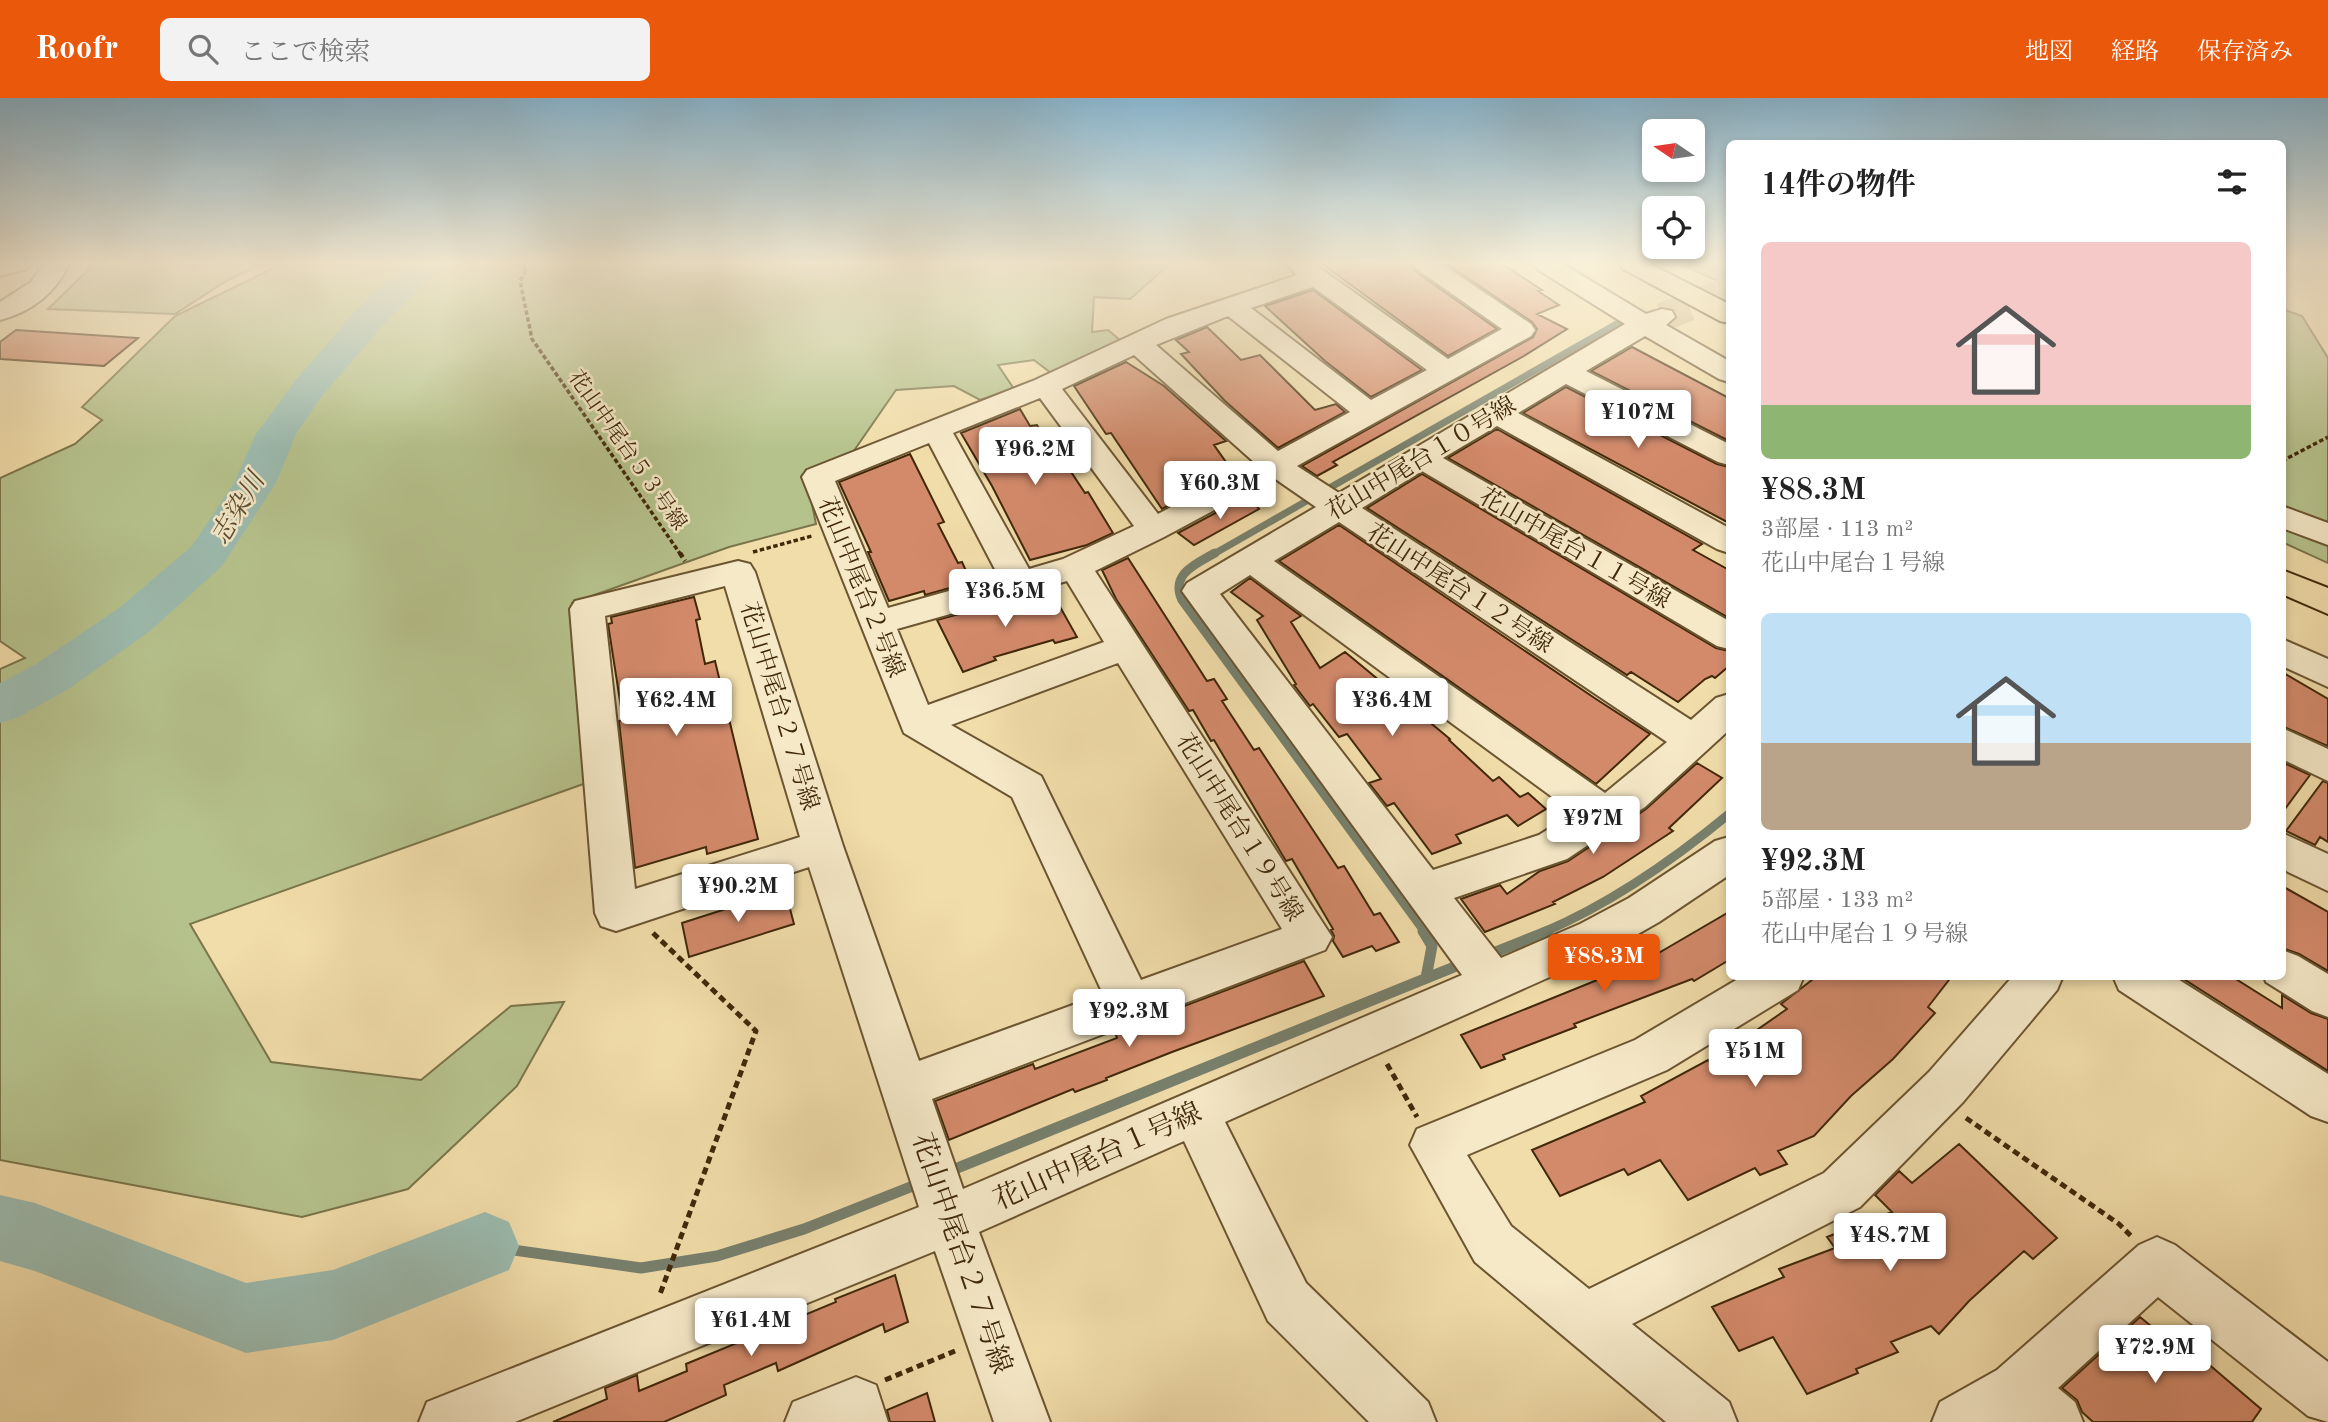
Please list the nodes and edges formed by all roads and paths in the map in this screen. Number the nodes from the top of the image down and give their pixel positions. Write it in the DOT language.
graph roads {
  1 [pos="529,326"];
  2 [pos="1174,326"];
  3 [pos="1257,326"];
  4 [pos="1385,326"];
  5 [pos="1515,326"];
  6 [pos="1645,326"];
  7 [pos="1660,326"];
  8 [pos="1137,343"];
  9 [pos="1446,370"];
  10 [pos="1726,371"];
  11 [pos="1565,372"];
  12 [pos="1045,386"];
  13 [pos="1369,413"];
  14 [pos="1496,413"];
  15 [pos="936,429"];
  16 [pos="2328,437"];
  17 [pos="1726,454"];
  18 [pos="1422,458"];
  19 [pos="2286,459"];
  20 [pos="1275,465"];
  21 [pos="1325,499"];
  22 [pos="2286,518"];
  23 [pos="839,528"];
  24 [pos="1153,530"];
  25 [pos="2328,535"];
  26 [pos="1726,540"];
  27 [pos="740,555"];
  28 [pos="1251,559"];
  29 [pos="2286,561"];
  30 [pos="1075,567"];
  31 [pos="2328,580"];
  32 [pos="697,582"];
  33 [pos="1019,582"];
  34 [pos="2286,583"];
  35 [pos="2328,602"];
  36 [pos="877,624"];
  37 [pos="1726,635"];
  38 [pos="1126,647"];
  39 [pos="2286,653"];
  40 [pos="2328,674"];
  41 [pos="1726,711"];
  42 [pos="917,723"];
  43 [pos="1694,741"];
  44 [pos="2286,745"];
  45 [pos="2328,766"];
  46 [pos="1604,813"];
  47 [pos="823,846"];
  48 [pos="2286,851"];
  49 [pos="1726,855"];
  50 [pos="2328,874"];
  51 [pos="1423,891"];
  52 [pos="616,913"];
  53 [pos="1481,967"];
  54 [pos="2286,971"];
  55 [pos="1775,980"];
  56 [pos="2038,980"];
  57 [pos="2141,980"];
  58 [pos="2328,997"];
  59 [pos="1130,1003"];
  60 [pos="1370,1035"];
  61 [pos="906,1087"];
  62 [pos="1936,1098"];
  63 [pos="2328,1100"];
  64 [pos="1195,1112"];
  65 [pos="1434,1145"];
  66 [pos="940,1192"];
  67 [pos="2157,1263"];
  68 [pos="662,1290"];
  69 [pos="1586,1319"];
  70 [pos="991,1336"];
  71 [pos="2328,1396"];
  72 [pos="2035,1405"];
  73 [pos="843,1416"];
  74 [pos="447,1422"];
  75 [pos="1022,1422"];
  76 [pos="1408,1422"];
  77 [pos="1709,1422"];
  78 [pos="1960,1422"];
  1 -- 32 [label="path, 花山中尾台５３号線"];
  2 -- 8 [label="street, 花山中尾台２号線"];
  3 -- 13 [label="street"];
  4 -- 9 [label="street"];
  5 -- 9 [label="street"];
  6 -- 11 [label="street, 花山中尾台１０号線"];
  7 -- 10 [label="street"];
  8 -- 12 [label="street, 花山中尾台２号線"];
  8 -- 20 [label="street, 花山中尾台１２号線"];
  9 -- 13 [label="street"];
  11 -- 14 [label="street, 花山中尾台１０号線"];
  11 -- 17 [label="street"];
  12 -- 15 [label="street, 花山中尾台２号線"];
  12 -- 24 [label="street"];
  13 -- 20 [label="street"];
  14 -- 18 [label="street, 花山中尾台１０号線"];
  14 -- 26 [label="street"];
  15 -- 23 [label="street, 花山中尾台２号線"];
  15 -- 33 [label="street"];
  16 -- 19 [label="path"];
  18 -- 21 [label="street, 花山中尾台１０号線"];
  18 -- 37 [label="street, 花山中尾台１１号線"];
  20 -- 21 [label="street, 花山中尾台１２号線"];
  20 -- 24 [label="street"];
  21 -- 28 [label="street, 花山中尾台１０号線"];
  21 -- 43 [label="street, 花山中尾台１２号線"];
  22 -- 25 [label="street"];
  23 -- 27 [label="path"];
  23 -- 36 [label="street, 花山中尾台２号線"];
  24 -- 30 [label="street"];
  28 -- 46 [label="street"];
  28 -- 51 [label="street, 花山中尾台１０号線"];
  29 -- 31 [label="highway"];
  30 -- 33 [label="street"];
  30 -- 38 [label="street, 花山中尾台１９号線"];
  32 -- 47 [label="street, 花山中尾台２７号線"];
  32 -- 52 [label="street, 花山中尾台２７号線"];
  33 -- 36 [label="street"];
  34 -- 35 [label="highway"];
  36 -- 42 [label="street, 花山中尾台２号線"];
  38 -- 42 [label="street"];
  38 -- 59 [label="street, 花山中尾台１９号線"];
  39 -- 40 [label="street"];
  41 -- 43 [label="street"];
  42 -- 59 [label="street"];
  43 -- 46 [label="street"];
  44 -- 45 [label="street"];
  46 -- 51 [label="street"];
  47 -- 52 [label="street"];
  47 -- 61 [label="street, 花山中尾台２７号線"];
  48 -- 50 [label="street"];
  49 -- 53 [label="street, 花山中尾台１号線"];
  51 -- 53 [label="street, 花山中尾台１０号線"];
  52 -- 68 [label="path"];
  53 -- 60 [label="street, 花山中尾台１号線"];
  54 -- 58 [label="street"];
  55 -- 65 [label="street"];
  56 -- 62 [label="street"];
  57 -- 63 [label="street"];
  59 -- 61 [label="street, 花山中尾台１９号線"];
  60 -- 64 [label="street, 花山中尾台１号線"];
  60 -- 65 [label="path"];
  61 -- 66 [label="street, 花山中尾台２７号線"];
  62 -- 67 [label="path"];
  62 -- 69 [label="street"];
  64 -- 66 [label="street, 花山中尾台１号線"];
  64 -- 76 [label="street"];
  65 -- 69 [label="street"];
  66 -- 70 [label="street, 花山中尾台２７号線"];
  66 -- 74 [label="street, 花山中尾台１号線"];
  67 -- 71 [label="street"];
  67 -- 72 [label="street"];
  69 -- 77 [label="street"];
  70 -- 73 [label="path"];
  70 -- 75 [label="street, 花山中尾台２７号線"];
  72 -- 78 [label="street"];
}
